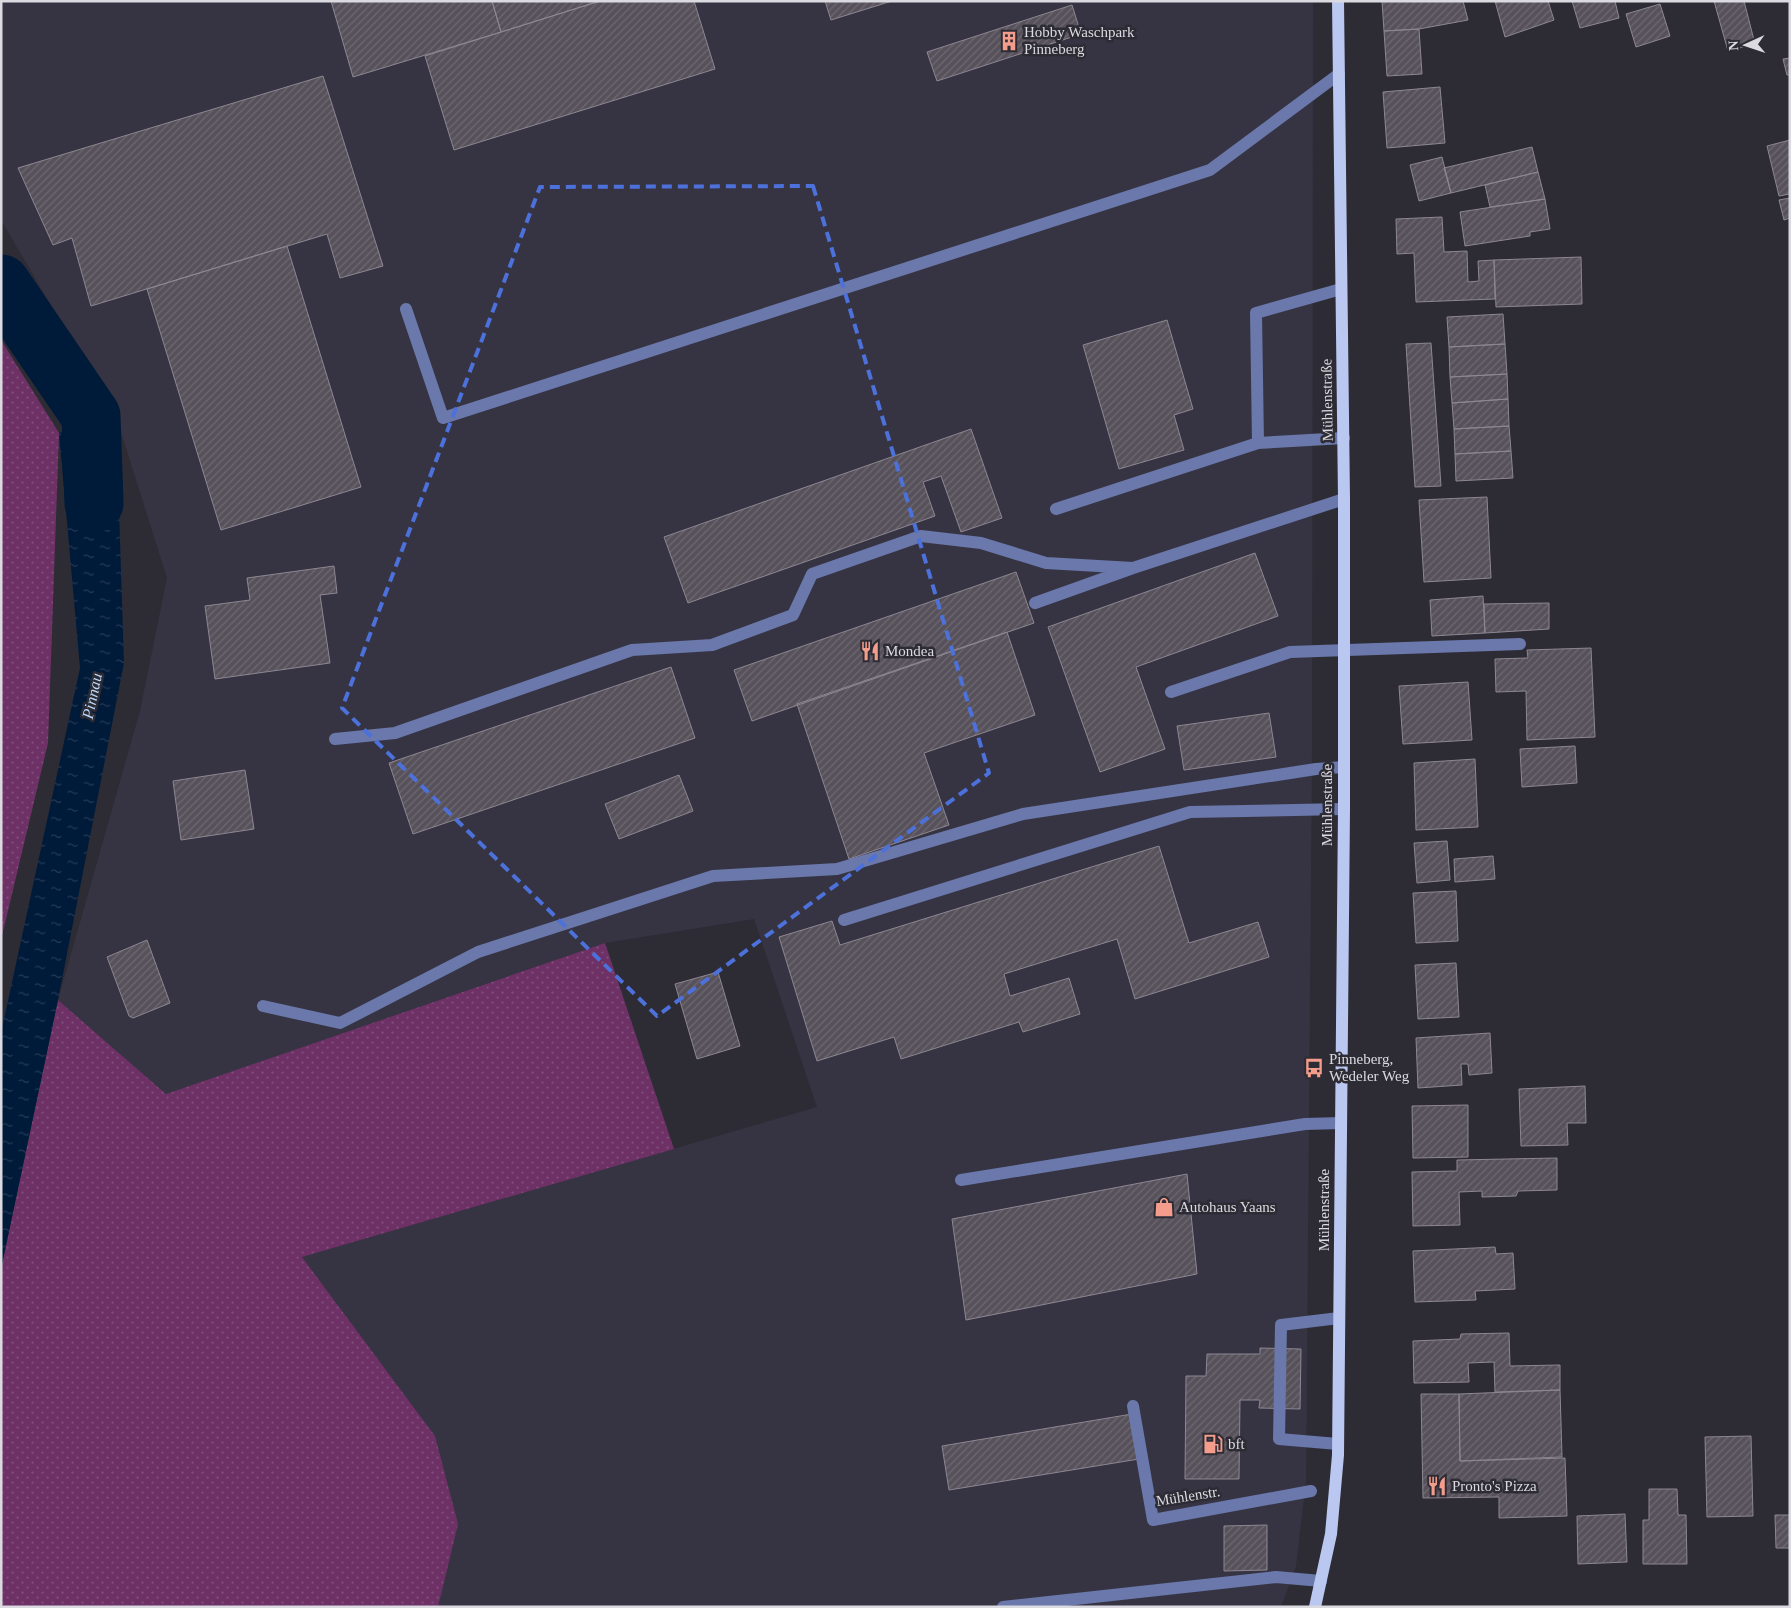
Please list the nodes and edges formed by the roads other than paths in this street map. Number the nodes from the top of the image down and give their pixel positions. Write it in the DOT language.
graph roads {
  1 [pos="1338,1"];
  2 [pos="1339,74"];
  3 [pos="1341,289"];
  4 [pos="406,309"];
  5 [pos="1344,438"];
  6 [pos="1258,443"];
  7 [pos="1344,499"];
  8 [pos="1056,508"];
  9 [pos="1133,568"];
  10 [pos="1035,603"];
  11 [pos="1520,644"];
  12 [pos="1344,651"];
  13 [pos="1171,692"];
  14 [pos="336,739"];
  15 [pos="1344,767"];
  16 [pos="1344,809"];
  17 [pos="844,920"];
  18 [pos="263,1006"];
  19 [pos="1340,1123"];
  20 [pos="961,1180"];
  21 [pos="1339,1318"];
  22 [pos="1134,1406"];
  23 [pos="1338,1444"];
  24 [pos="1311,1491"];
  25 [pos="1321,1582"];
  26 [pos="1003,1607"];
  27 [pos="1315,1607"];
  1 -- 2 [label="main road, Mühlenstraße"];
  2 -- 3 [label="main road, Mühlenstraße"];
  2 -- 4 [label="street"];
  3 -- 5 [label="main road, Mühlenstraße"];
  3 -- 6 [label="street"];
  5 -- 6 [label="street"];
  5 -- 7 [label="main road, Mühlenstraße"];
  6 -- 8 [label="street"];
  7 -- 9 [label="street"];
  7 -- 12 [label="main road, Mühlenstraße"];
  9 -- 10 [label="street"];
  9 -- 14 [label="street"];
  11 -- 12 [label="street"];
  12 -- 13 [label="street"];
  12 -- 15 [label="main road, Mühlenstraße"];
  15 -- 16 [label="main road, Mühlenstraße"];
  15 -- 18 [label="street"];
  16 -- 17 [label="street"];
  16 -- 19 [label="main road, Mühlenstraße"];
  19 -- 20 [label="street"];
  19 -- 21 [label="main road, Mühlenstraße"];
  21 -- 23 [label="main road, Mühlenstraße"];
  21 -- 23 [label="street"];
  22 -- 24 [label="street, Mühlenstr."];
  23 -- 25 [label="main road, Mühlenstraße"];
  25 -- 26 [label="street"];
  25 -- 27 [label="main road, Mühlenstraße"];
}
